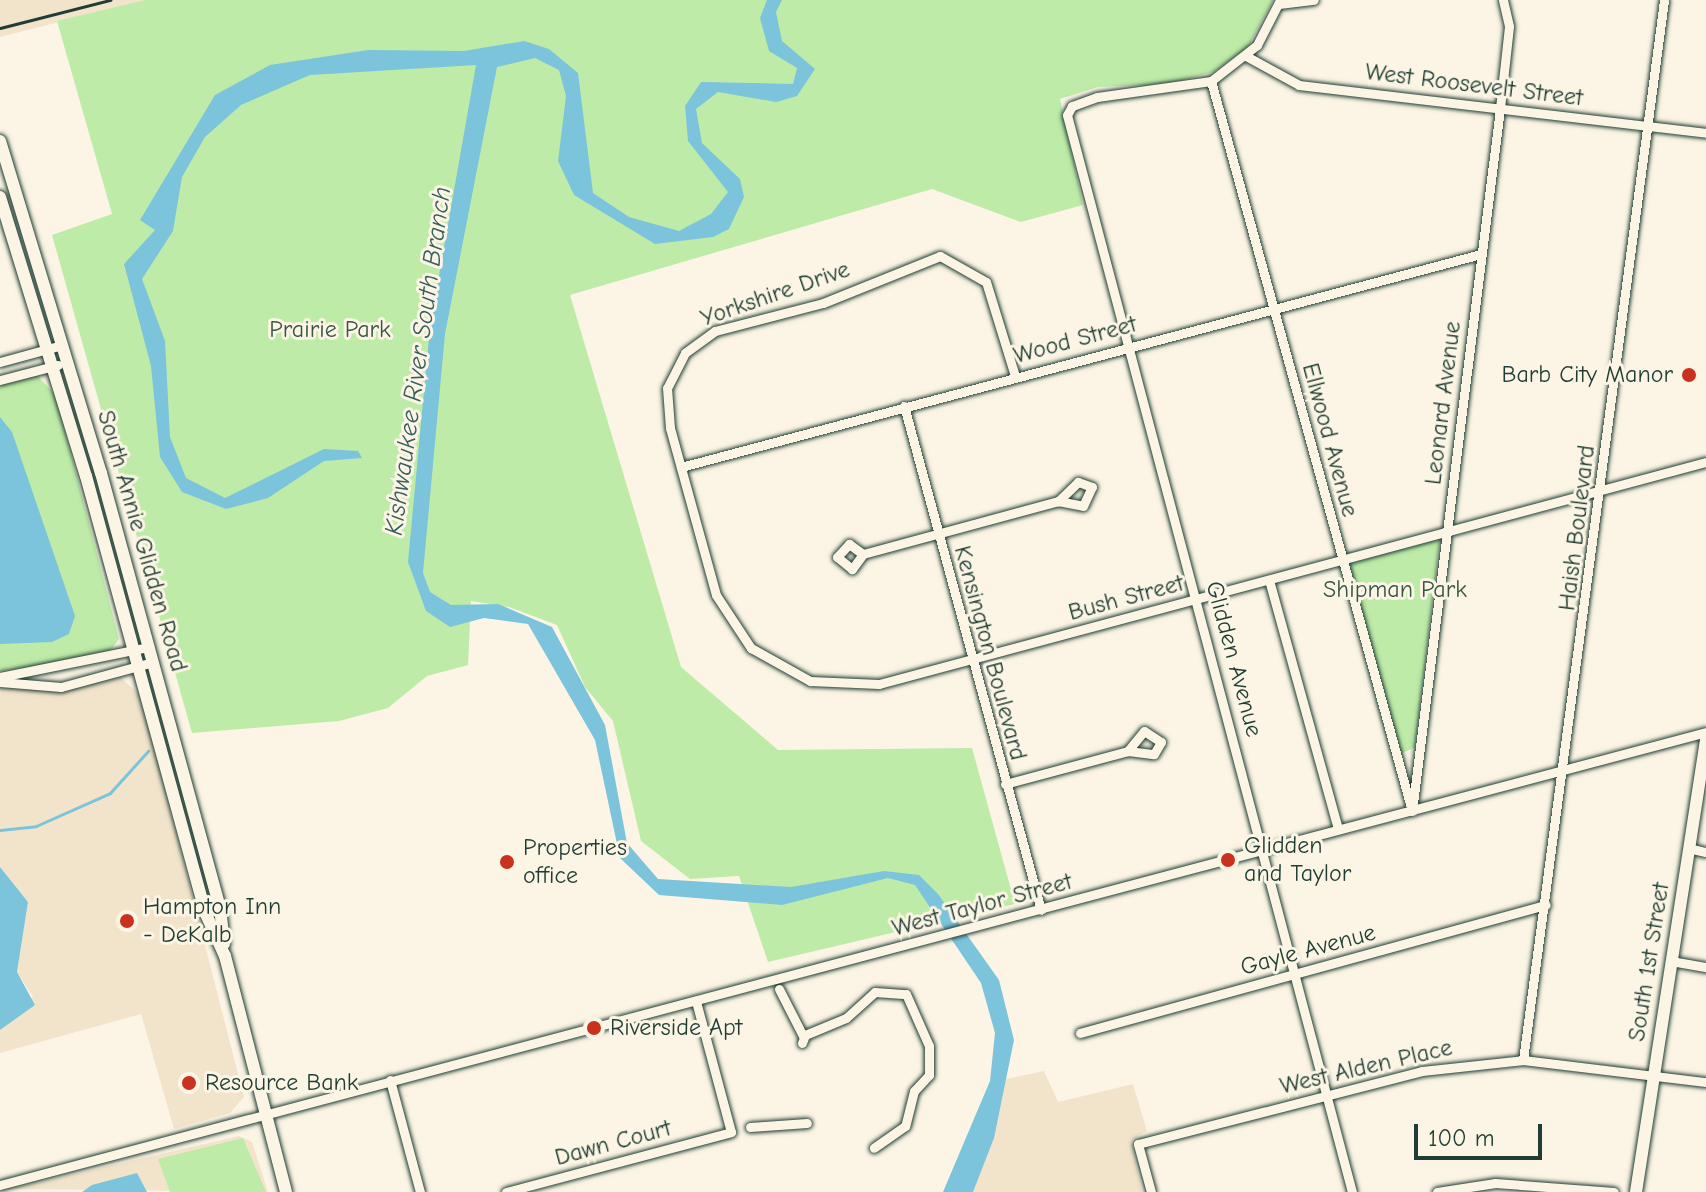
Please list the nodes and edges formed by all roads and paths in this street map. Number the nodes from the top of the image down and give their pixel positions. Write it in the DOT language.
graph roads {
  1 [pos="1314,0"];
  2 [pos="1503,0"];
  3 [pos="1664,0"];
  4 [pos="1279,2"];
  5 [pos="1246,56"];
  6 [pos="1211,81"];
  7 [pos="1500,108"];
  8 [pos="1648,126"];
  9 [pos="1706,133"];
  10 [pos="0,141"];
  11 [pos="0,197"];
  12 [pos="1481,254"];
  13 [pos="1274,309"];
  14 [pos="62,345"];
  15 [pos="1129,346"];
  16 [pos="47,349"];
  17 [pos="0,362"];
  18 [pos="68,362"];
  19 [pos="52,366"];
  20 [pos="1015,376"];
  21 [pos="0,380"];
  22 [pos="904,406"];
  23 [pos="1706,462"];
  24 [pos="681,467"];
  25 [pos="1602,491"];
  26 [pos="1058,501"];
  27 [pos="1448,531"];
  28 [pos="937,534"];
  29 [pos="863,554"];
  30 [pos="1342,561"];
  31 [pos="1269,580"];
  32 [pos="1197,600"];
  33 [pos="149,647"];
  34 [pos="134,651"];
  35 [pos="972,658"];
  36 [pos="153,662"];
  37 [pos="138,667"];
  38 [pos="0,680"];
  39 [pos="1706,732"];
  40 [pos="1706,739"];
  41 [pos="1128,751"];
  42 [pos="1567,769"];
  43 [pos="1005,784"];
  44 [pos="1412,811"];
  45 [pos="1338,829"];
  46 [pos="1264,848"];
  47 [pos="1688,848"];
  48 [pos="1706,852"];
  49 [pos="1546,905"];
  50 [pos="1041,910"];
  51 [pos="225,956"];
  52 [pos="1671,961"];
  53 [pos="1706,967"];
  54 [pos="1296,975"];
  55 [pos="779,989"];
  56 [pos="696,1001"];
  57 [pos="1080,1033"];
  58 [pos="1523,1060"];
  59 [pos="1654,1076"];
  60 [pos="390,1080"];
  61 [pos="1706,1082"];
  62 [pos="1329,1093"];
  63 [pos="267,1112"];
  64 [pos="807,1123"];
  65 [pos="750,1127"];
  66 [pos="874,1148"];
  67 [pos="0,1185"];
  68 [pos="286,1192"];
  69 [pos="420,1192"];
  70 [pos="506,1192"];
  71 [pos="1151,1192"];
  72 [pos="1352,1192"];
  73 [pos="1437,1192"];
  74 [pos="1614,1192"];
  75 [pos="1636,1192"];
  1 -- 4 [label="street"];
  2 -- 7 [label="street, Leonard Avenue"];
  3 -- 8 [label="street, Haish Boulevard"];
  4 -- 5 [label="street"];
  5 -- 6 [label="street"];
  5 -- 7 [label="street, West Roosevelt Street"];
  6 -- 13 [label="street, Ellwood Avenue"];
  6 -- 15 [label="street, Glidden Avenue"];
  7 -- 8 [label="street, West Roosevelt Street"];
  7 -- 12 [label="street, Leonard Avenue"];
  8 -- 9 [label="street, West Roosevelt Street"];
  8 -- 25 [label="street, Haish Boulevard"];
  10 -- 14 [label="main road, South Annie Glidden Road"];
  11 -- 16 [label="main road, South Annie Glidden Road"];
  12 -- 13 [label="street, Wood Street"];
  12 -- 27 [label="street, Leonard Avenue"];
  13 -- 15 [label="street, Wood Street"];
  13 -- 30 [label="street, Ellwood Avenue"];
  14 -- 16 [label="street"];
  14 -- 18 [label="main road, South Annie Glidden Road"];
  15 -- 20 [label="street, Wood Street"];
  15 -- 32 [label="street, Glidden Avenue"];
  16 -- 17 [label="street"];
  16 -- 19 [label="main road, South Annie Glidden Road"];
  18 -- 19 [label="street"];
  18 -- 33 [label="main road, South Annie Glidden Road"];
  19 -- 21 [label="street"];
  19 -- 34 [label="main road, South Annie Glidden Road"];
  20 -- 22 [label="street, Wood Street"];
  20 -- 24 [label="street, Yorkshire Drive"];
  22 -- 24 [label="street, Wood Street"];
  22 -- 28 [label="street, Kensington Boulevard"];
  23 -- 25 [label="street, Bush Street"];
  24 -- 35 [label="street, Bush Street"];
  25 -- 27 [label="street, Bush Street"];
  25 -- 42 [label="street, Haish Boulevard"];
  26 -- 28 [label="street"];
  27 -- 30 [label="street, Bush Street"];
  27 -- 44 [label="street, Leonard Avenue"];
  28 -- 29 [label="street"];
  28 -- 35 [label="street, Kensington Boulevard"];
  30 -- 31 [label="street, Bush Street"];
  30 -- 44 [label="street, Ellwood Avenue"];
  31 -- 32 [label="street, Bush Street"];
  31 -- 45 [label="street"];
  32 -- 35 [label="street, Bush Street"];
  32 -- 46 [label="street, Glidden Avenue"];
  33 -- 34 [label="street"];
  33 -- 36 [label="main road, South Annie Glidden Road"];
  34 -- 37 [label="main road, South Annie Glidden Road"];
  34 -- 38 [label="street"];
  35 -- 43 [label="street, Kensington Boulevard"];
  36 -- 37 [label="street"];
  36 -- 51 [label="main road, South Annie Glidden Road"];
  37 -- 38 [label="street"];
  37 -- 51 [label="main road, South Annie Glidden Road"];
  39 -- 42 [label="street, West Taylor Street"];
  40 -- 47 [label="main road, South 1st Street"];
  41 -- 43 [label="street"];
  42 -- 44 [label="street, West Taylor Street"];
  42 -- 49 [label="street, Haish Boulevard"];
  43 -- 50 [label="street, Kensington Boulevard"];
  44 -- 45 [label="street, West Taylor Street"];
  45 -- 46 [label="street, West Taylor Street"];
  46 -- 50 [label="street, West Taylor Street"];
  46 -- 54 [label="street, Glidden Avenue"];
  47 -- 48 [label="street"];
  47 -- 52 [label="main road, South 1st Street"];
  49 -- 54 [label="street, Gayle Avenue"];
  49 -- 58 [label="street, Haish Boulevard"];
  50 -- 56 [label="street, West Taylor Street"];
  51 -- 63 [label="main road, South Annie Glidden Road"];
  52 -- 53 [label="street"];
  52 -- 59 [label="main road, South 1st Street"];
  54 -- 57 [label="street, Gayle Avenue"];
  54 -- 62 [label="street, Glidden Avenue"];
  55 -- 66 [label="street"];
  56 -- 60 [label="street, West Taylor Street"];
  56 -- 70 [label="street, Dawn Court"];
  58 -- 59 [label="street, West Alden Place"];
  58 -- 62 [label="street, West Alden Place"];
  59 -- 61 [label="street, West Alden Place"];
  59 -- 75 [label="main road, South 1st Street"];
  60 -- 63 [label="street, West Taylor Street"];
  60 -- 69 [label="street"];
  62 -- 71 [label="street, West Alden Place"];
  62 -- 72 [label="street, Glidden Avenue"];
  63 -- 67 [label="street, West Taylor Street"];
  63 -- 68 [label="main road, South Annie Glidden Road"];
  64 -- 65 [label="street"];
  73 -- 74 [label="street"];
}
